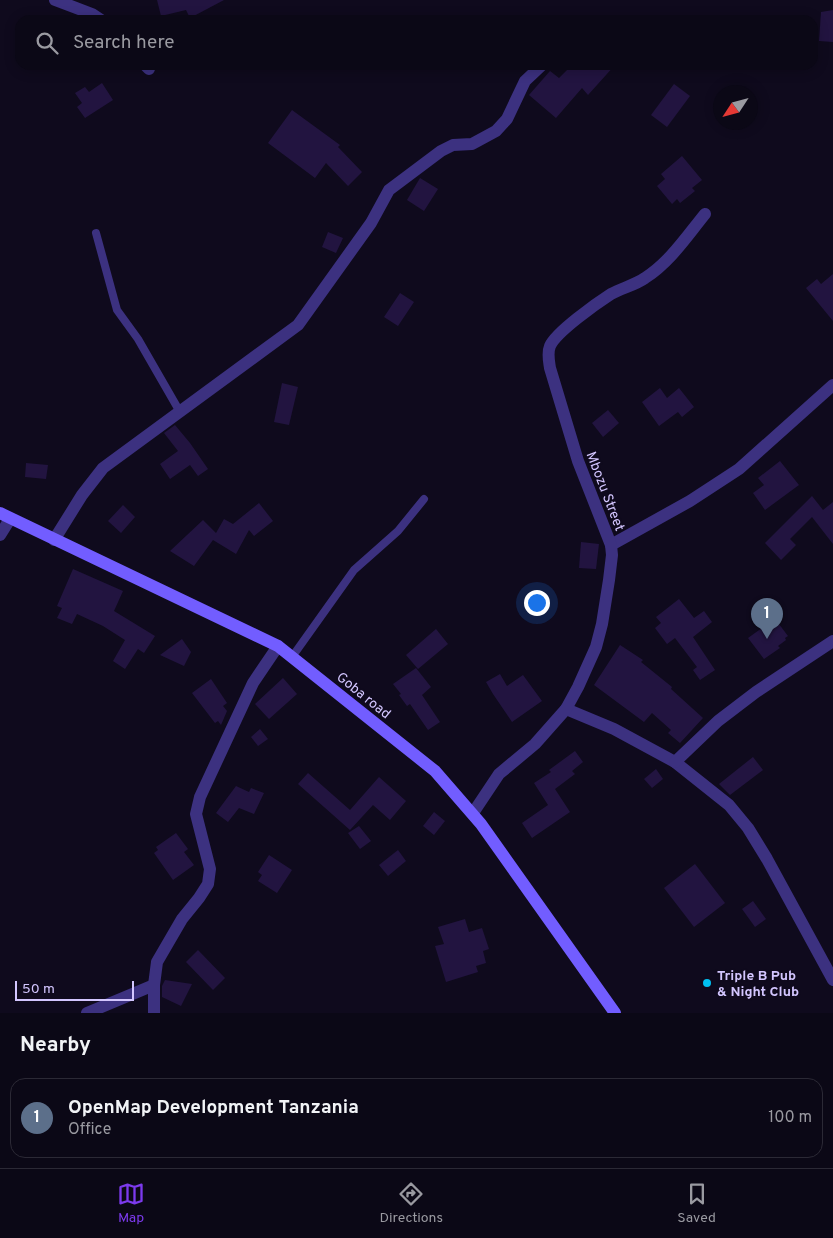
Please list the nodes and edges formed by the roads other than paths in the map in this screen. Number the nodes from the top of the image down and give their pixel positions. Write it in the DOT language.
graph roads {
  1 [pos="55,0"];
  2 [pos="94,15"];
  3 [pos="537,70"];
  4 [pos="705,214"];
  5 [pos="96,233"];
  6 [pos="833,385"];
  7 [pos="180,412"];
  8 [pos="424,499"];
  9 [pos="5,516"];
  10 [pos="0,534"];
  11 [pos="54,540"];
  12 [pos="611,546"];
  13 [pos="833,641"];
  14 [pos="278,646"];
  15 [pos="292,657"];
  16 [pos="566,709"];
  17 [pos="675,762"];
  18 [pos="472,813"];
  19 [pos="833,980"];
  20 [pos="154,986"];
  21 [pos="87,1013"];
  22 [pos="154,1013"];
  23 [pos="615,1013"];
  1 -- 2 [label="street"];
  3 -- 7 [label="street"];
  4 -- 12 [label="street, Mbozu Street"];
  5 -- 7 [label="lane"];
  6 -- 12 [label="street"];
  7 -- 11 [label="street"];
  8 -- 15 [label="lane"];
  9 -- 10 [label="street"];
  9 -- 11 [label="street, Goba road"];
  11 -- 14 [label="street, Goba road"];
  12 -- 16 [label="street, Mbozu Street"];
  13 -- 17 [label="street"];
  14 -- 15 [label="street, Goba road"];
  14 -- 20 [label="street"];
  15 -- 18 [label="street, Goba road"];
  16 -- 17 [label="street"];
  16 -- 18 [label="street, Mbozu Street"];
  17 -- 19 [label="street"];
  18 -- 23 [label="street, Goba road"];
  20 -- 21 [label="street"];
  20 -- 22 [label="street"];
}
